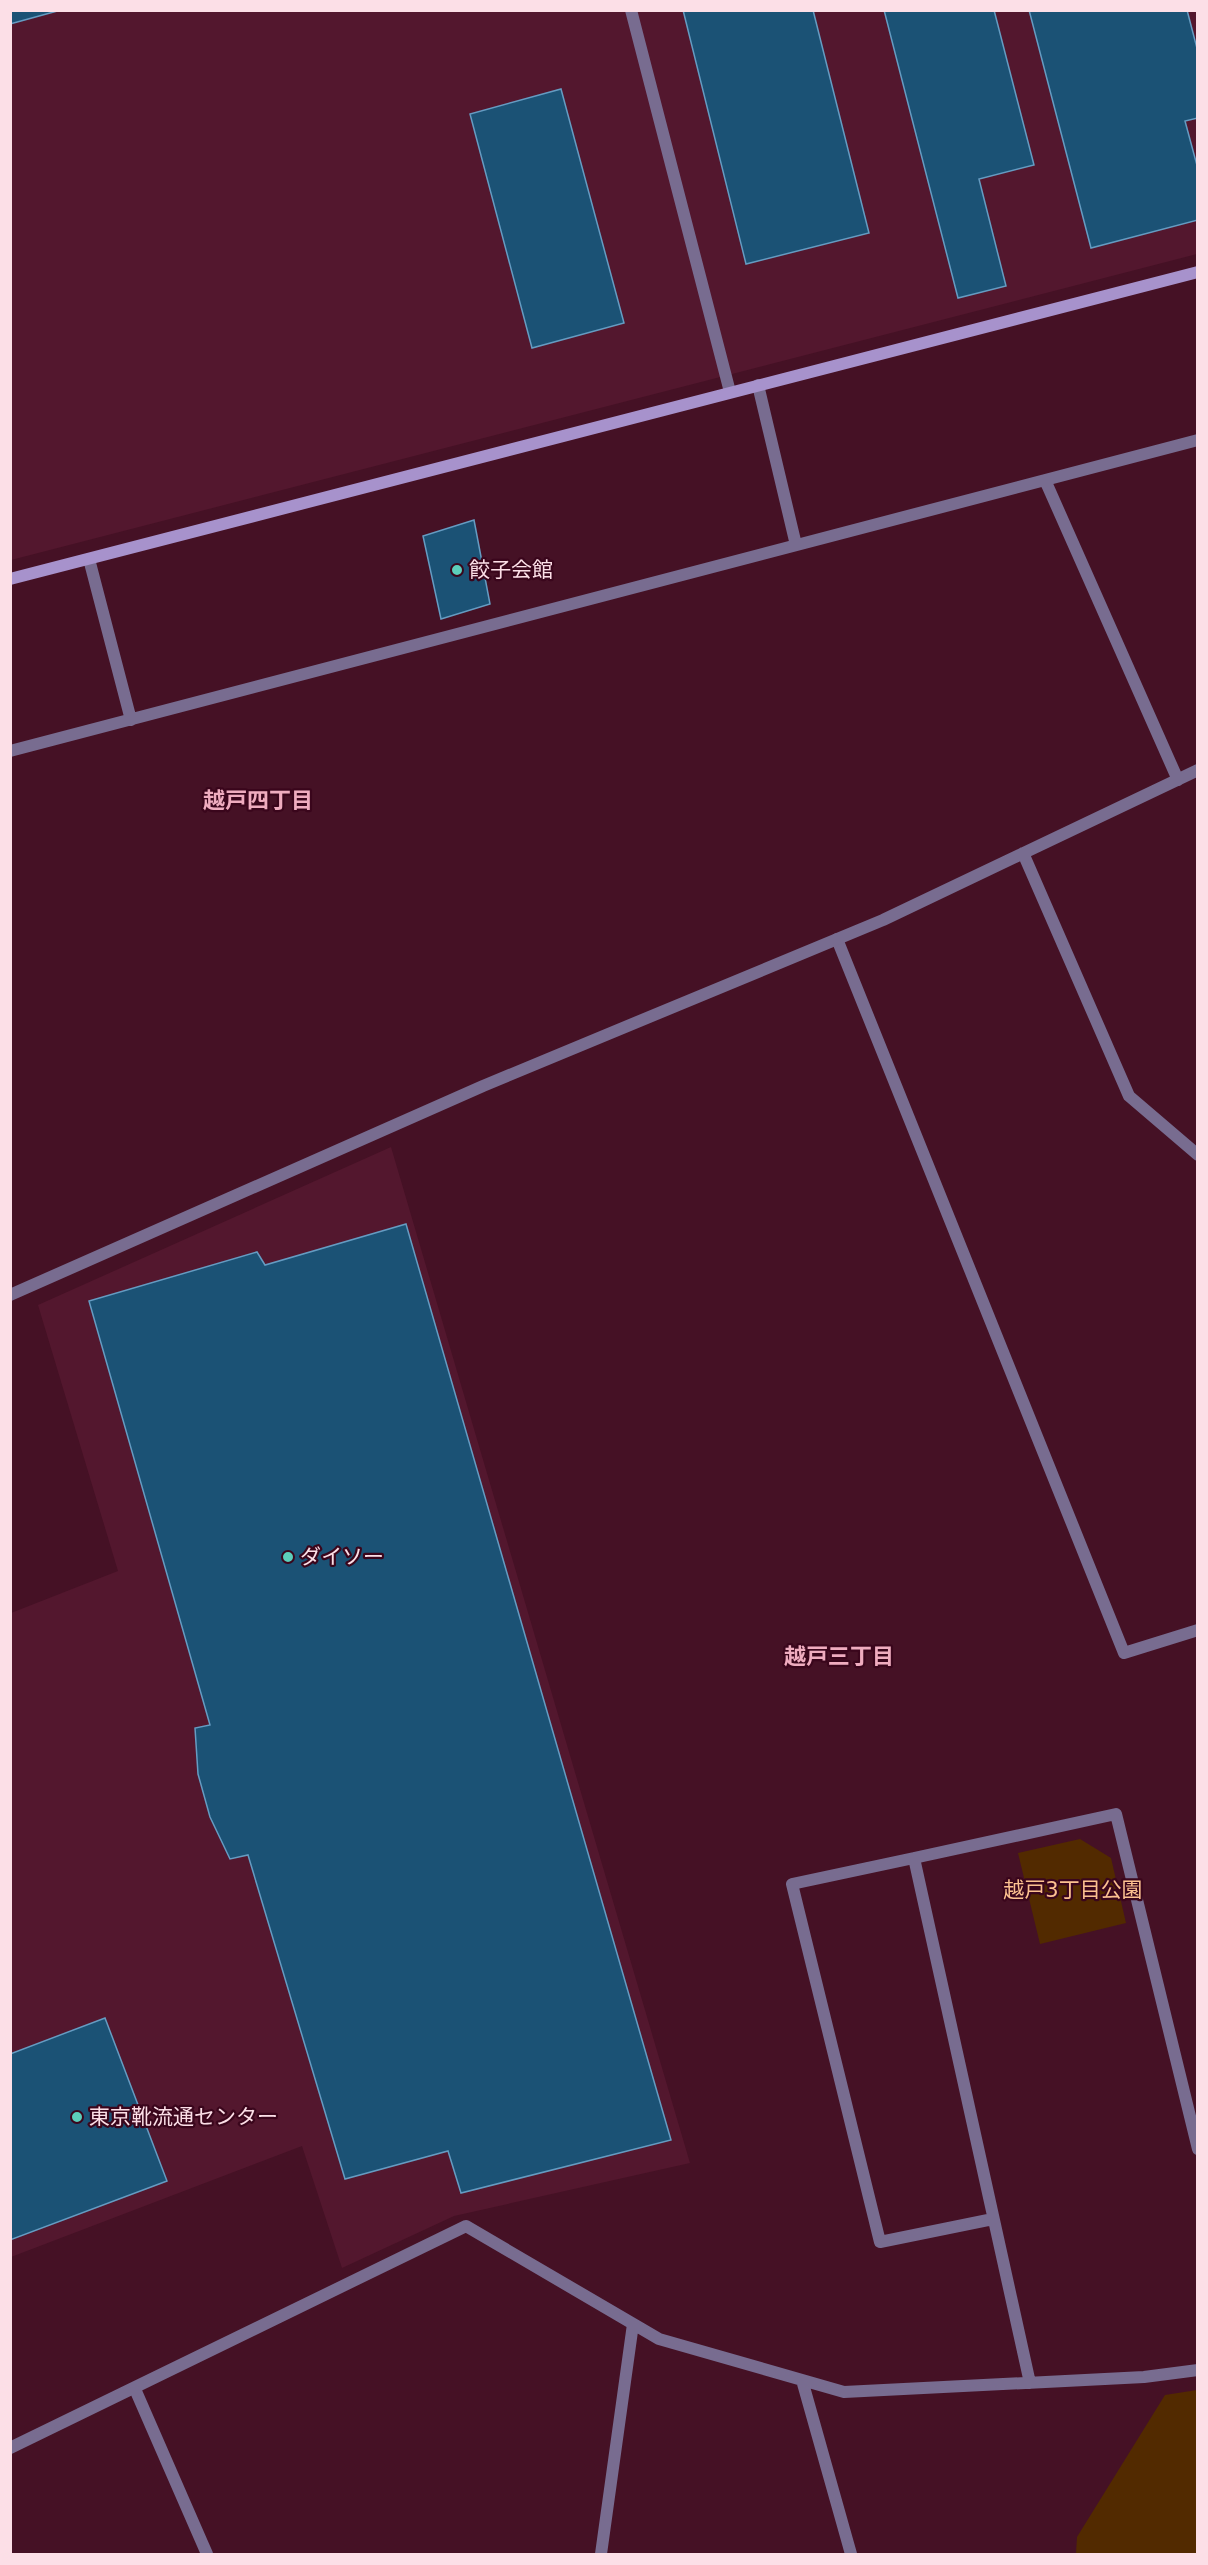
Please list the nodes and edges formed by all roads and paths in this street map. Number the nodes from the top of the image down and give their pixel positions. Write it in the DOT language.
graph roads {
  1 [pos="631,10"];
  2 [pos="1197,272"];
  3 [pos="758,385"];
  4 [pos="730,392"];
  5 [pos="1197,440"];
  6 [pos="1045,480"];
  7 [pos="796,545"];
  8 [pos="89,559"];
  9 [pos="10,579"];
  10 [pos="131,720"];
  11 [pos="10,751"];
  12 [pos="1197,770"];
  13 [pos="1178,780"];
  14 [pos="1023,853"];
  15 [pos="837,939"];
  16 [pos="1197,1155"];
  17 [pos="10,1295"];
  18 [pos="1197,1630"];
  19 [pos="914,1858"];
  20 [pos="1197,2149"];
  21 [pos="993,2219"];
  22 [pos="633,2324"];
  23 [pos="1197,2370"];
  24 [pos="802,2380"];
  25 [pos="1030,2383"];
  26 [pos="135,2388"];
  27 [pos="10,2448"];
  28 [pos="207,2554"];
  29 [pos="602,2554"];
  30 [pos="851,2554"];
  1 -- 4 [label="street"];
  2 -- 3 [label="street"];
  3 -- 4 [label="street"];
  3 -- 7 [label="street"];
  4 -- 8 [label="street"];
  5 -- 6 [label="street"];
  6 -- 7 [label="street"];
  6 -- 13 [label="street"];
  7 -- 10 [label="street"];
  8 -- 9 [label="street"];
  8 -- 10 [label="street"];
  10 -- 11 [label="street"];
  12 -- 13 [label="street"];
  13 -- 14 [label="street"];
  14 -- 15 [label="street"];
  14 -- 16 [label="street"];
  15 -- 17 [label="street"];
  15 -- 18 [label="street"];
  19 -- 20 [label="street"];
  19 -- 21 [label="street"];
  19 -- 21 [label="street"];
  21 -- 25 [label="street"];
  22 -- 24 [label="street"];
  22 -- 26 [label="street"];
  22 -- 29 [label="street"];
  23 -- 25 [label="street"];
  24 -- 25 [label="street"];
  24 -- 30 [label="street"];
  26 -- 27 [label="street"];
  26 -- 28 [label="street"];
}
